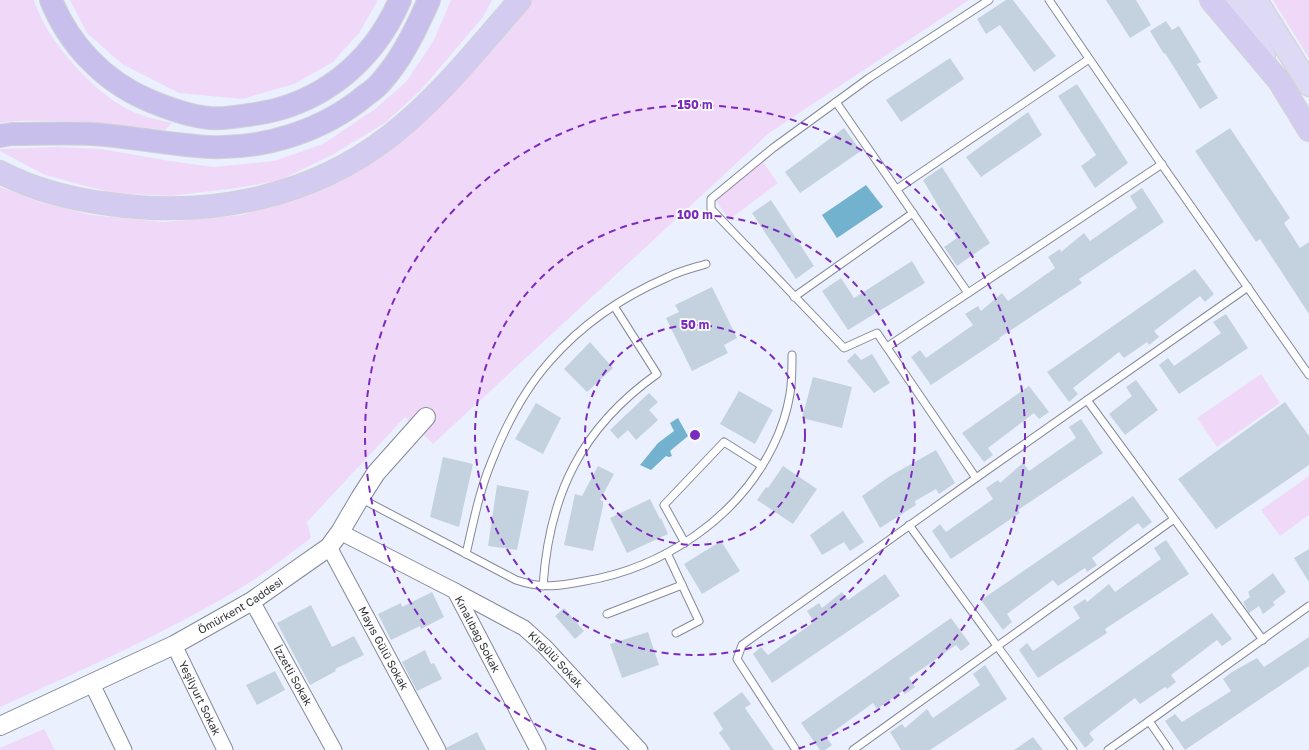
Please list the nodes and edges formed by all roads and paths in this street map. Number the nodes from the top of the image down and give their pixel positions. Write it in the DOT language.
graph roads {
  1 [pos="51,0"];
  2 [pos="400,0"];
  3 [pos="429,0"];
  4 [pos="520,0"];
  5 [pos="989,0"];
  6 [pos="1049,0"];
  7 [pos="1211,0"];
  8 [pos="1233,0"];
  9 [pos="1256,0"];
  10 [pos="1089,59"];
  11 [pos="1279,81"];
  12 [pos="1309,85"];
  13 [pos="836,102"];
  14 [pos="1309,130"];
  15 [pos="0,136"];
  16 [pos="1162,164"];
  17 [pos="0,172"];
  18 [pos="897,189"];
  19 [pos="913,213"];
  20 [pos="706,264"];
  21 [pos="1248,287"];
  22 [pos="968,293"];
  23 [pos="794,297"];
  24 [pos="614,306"];
  25 [pos="887,347"];
  26 [pos="792,355"];
  27 [pos="1309,375"];
  28 [pos="1087,400"];
  29 [pos="426,417"];
  30 [pos="762,466"];
  31 [pos="976,478"];
  32 [pos="360,498"];
  33 [pos="1174,519"];
  34 [pos="910,525"];
  35 [pos="340,532"];
  36 [pos="685,543"];
  37 [pos="329,547"];
  38 [pos="667,553"];
  39 [pos="466,554"];
  40 [pos="682,585"];
  41 [pos="543,586"];
  42 [pos="455,591"];
  43 [pos="252,601"];
  44 [pos="1309,606"];
  45 [pos="607,614"];
  46 [pos="676,633"];
  47 [pos="1263,640"];
  48 [pos="174,645"];
  49 [pos="997,646"];
  50 [pos="92,684"];
  51 [pos="1148,721"];
  52 [pos="0,726"];
  53 [pos="124,750"];
  54 [pos="225,750"];
  55 [pos="334,750"];
  56 [pos="438,750"];
  57 [pos="538,750"];
  58 [pos="640,750"];
  59 [pos="796,750"];
  60 [pos="853,750"];
  61 [pos="1073,750"];
  62 [pos="1108,750"];
  63 [pos="1169,750"];
  1 -- 2 [label="highway"];
  3 -- 15 [label="highway"];
  4 -- 17 [label="highway"];
  5 -- 13 [label="lane"];
  6 -- 10 [label="lane"];
  7 -- 11 [label="highway"];
  8 -- 11 [label="main road"];
  9 -- 12 [label="main road"];
  10 -- 16 [label="lane"];
  10 -- 18 [label="lane"];
  11 -- 14 [label="highway"];
  13 -- 18 [label="lane"];
  13 -- 23 [label="lane"];
  16 -- 21 [label="lane"];
  16 -- 22 [label="lane"];
  18 -- 19 [label="lane"];
  19 -- 22 [label="lane"];
  19 -- 23 [label="lane"];
  20 -- 24 [label="lane"];
  21 -- 27 [label="lane"];
  21 -- 28 [label="lane"];
  22 -- 25 [label="lane"];
  23 -- 25 [label="lane"];
  24 -- 39 [label="lane"];
  24 -- 41 [label="lane"];
  25 -- 31 [label="lane"];
  26 -- 30 [label="lane"];
  28 -- 31 [label="lane"];
  28 -- 33 [label="lane"];
  29 -- 32 [label="street, Ömürkent Caddesi"];
  30 -- 36 [label="lane"];
  30 -- 36 [label="lane"];
  31 -- 34 [label="lane"];
  32 -- 35 [label="street, Ömürkent Caddesi"];
  32 -- 39 [label="lane"];
  33 -- 47 [label="lane"];
  33 -- 49 [label="lane"];
  34 -- 49 [label="lane"];
  34 -- 59 [label="lane"];
  35 -- 37 [label="street, Ömürkent Caddesi"];
  35 -- 42 [label="street, Kınalıbağ Sokak"];
  36 -- 38 [label="lane"];
  37 -- 43 [label="street, Ömürkent Caddesi"];
  37 -- 56 [label="street, Mayıs Gülü Sokak"];
  38 -- 40 [label="lane"];
  38 -- 41 [label="lane"];
  39 -- 41 [label="lane"];
  40 -- 45 [label="lane"];
  40 -- 46 [label="lane"];
  42 -- 57 [label="street, Kınalıbağ Sokak"];
  42 -- 58 [label="street, Kirgülü Sokak"];
  43 -- 48 [label="street, Ömürkent Caddesi"];
  43 -- 55 [label="street, İzzetli Sokak"];
  44 -- 47 [label="lane"];
  47 -- 51 [label="lane"];
  48 -- 50 [label="street, Ömürkent Caddesi"];
  48 -- 54 [label="street, Yeşilyurt Sokak"];
  49 -- 60 [label="lane"];
  49 -- 61 [label="lane"];
  50 -- 52 [label="street, Ömürkent Caddesi"];
  50 -- 53 [label="street"];
  51 -- 62 [label="lane"];
  51 -- 63 [label="lane"];
}
